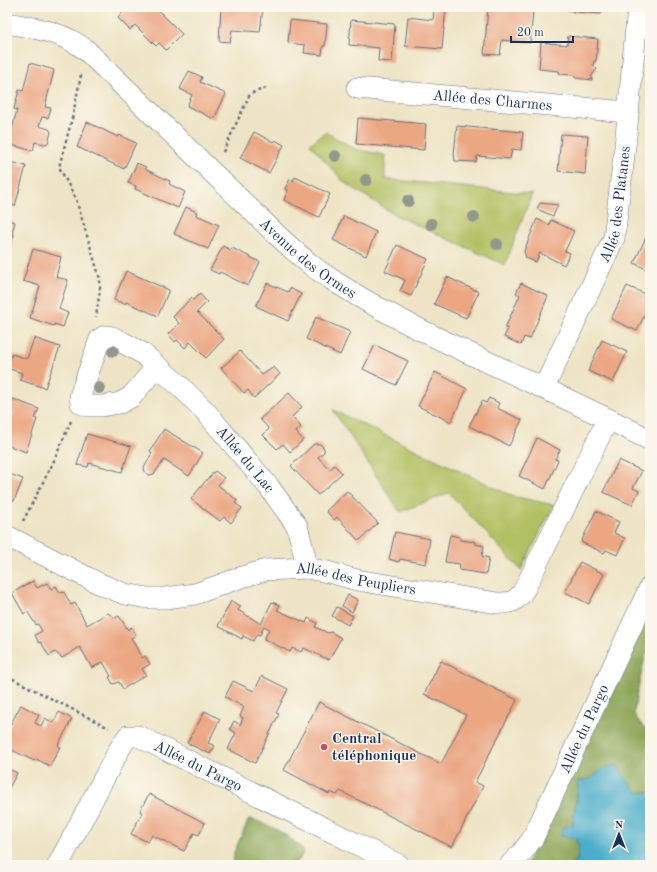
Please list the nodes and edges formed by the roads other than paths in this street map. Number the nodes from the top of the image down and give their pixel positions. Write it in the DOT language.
graph roads {
  1 [pos="638,7"];
  2 [pos="7,23"];
  3 [pos="357,88"];
  4 [pos="627,112"];
  5 [pos="157,366"];
  6 [pos="544,388"];
  7 [pos="608,419"];
  8 [pos="650,440"];
  9 [pos="11,538"];
  10 [pos="306,568"];
  11 [pos="650,587"];
  12 [pos="58,865"];
  13 [pos="399,865"];
  14 [pos="510,865"];
  1 -- 4 [label="street, Allée des Platanes"];
  2 -- 6 [label="street, Avenue des Ormes"];
  3 -- 4 [label="street, Allée des Charmes"];
  4 -- 6 [label="street, Allée des Platanes"];
  5 -- 5 [label="street, Allée du Lac"];
  5 -- 10 [label="street, Allée du Lac"];
  6 -- 7 [label="street, Avenue des Ormes"];
  7 -- 8 [label="street, Avenue des Ormes"];
  7 -- 10 [label="street, Allée des Peupliers"];
  9 -- 10 [label="street, Allée des Peupliers"];
  11 -- 14 [label="street, Allée du Pargo"];
  12 -- 13 [label="street, Allée du Pargo"];
}
